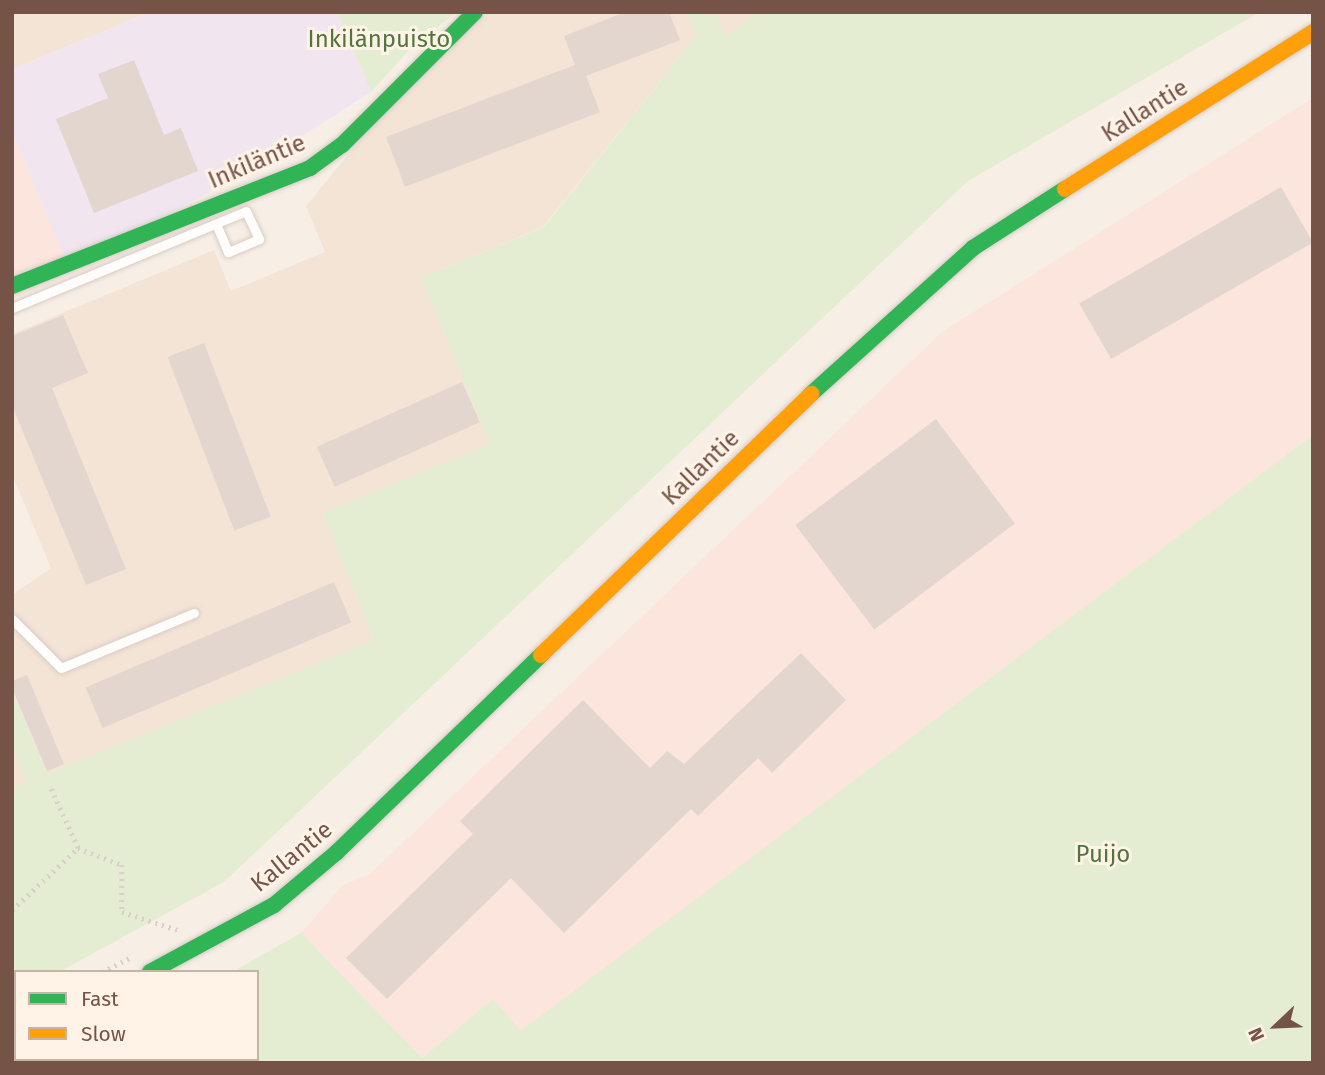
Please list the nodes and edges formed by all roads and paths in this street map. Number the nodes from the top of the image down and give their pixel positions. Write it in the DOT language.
graph roads {
  1 [pos="475,12"];
  2 [pos="1313,32"];
  3 [pos="216,223"];
  4 [pos="12,286"];
  5 [pos="12,308"];
  6 [pos="194,613"];
  7 [pos="12,618"];
  8 [pos="51,789"];
  9 [pos="78,848"];
  10 [pos="12,910"];
  11 [pos="183,932"];
  12 [pos="154,970"];
  1 -- 4 [label="main road, Inkiläntie"];
  2 -- 12 [label="main road, Kallantie"];
  3 -- 3 [label="lane"];
  3 -- 5 [label="lane"];
  6 -- 7 [label="lane"];
  8 -- 9 [label="path"];
  9 -- 10 [label="path"];
  9 -- 11 [label="path"];
}
